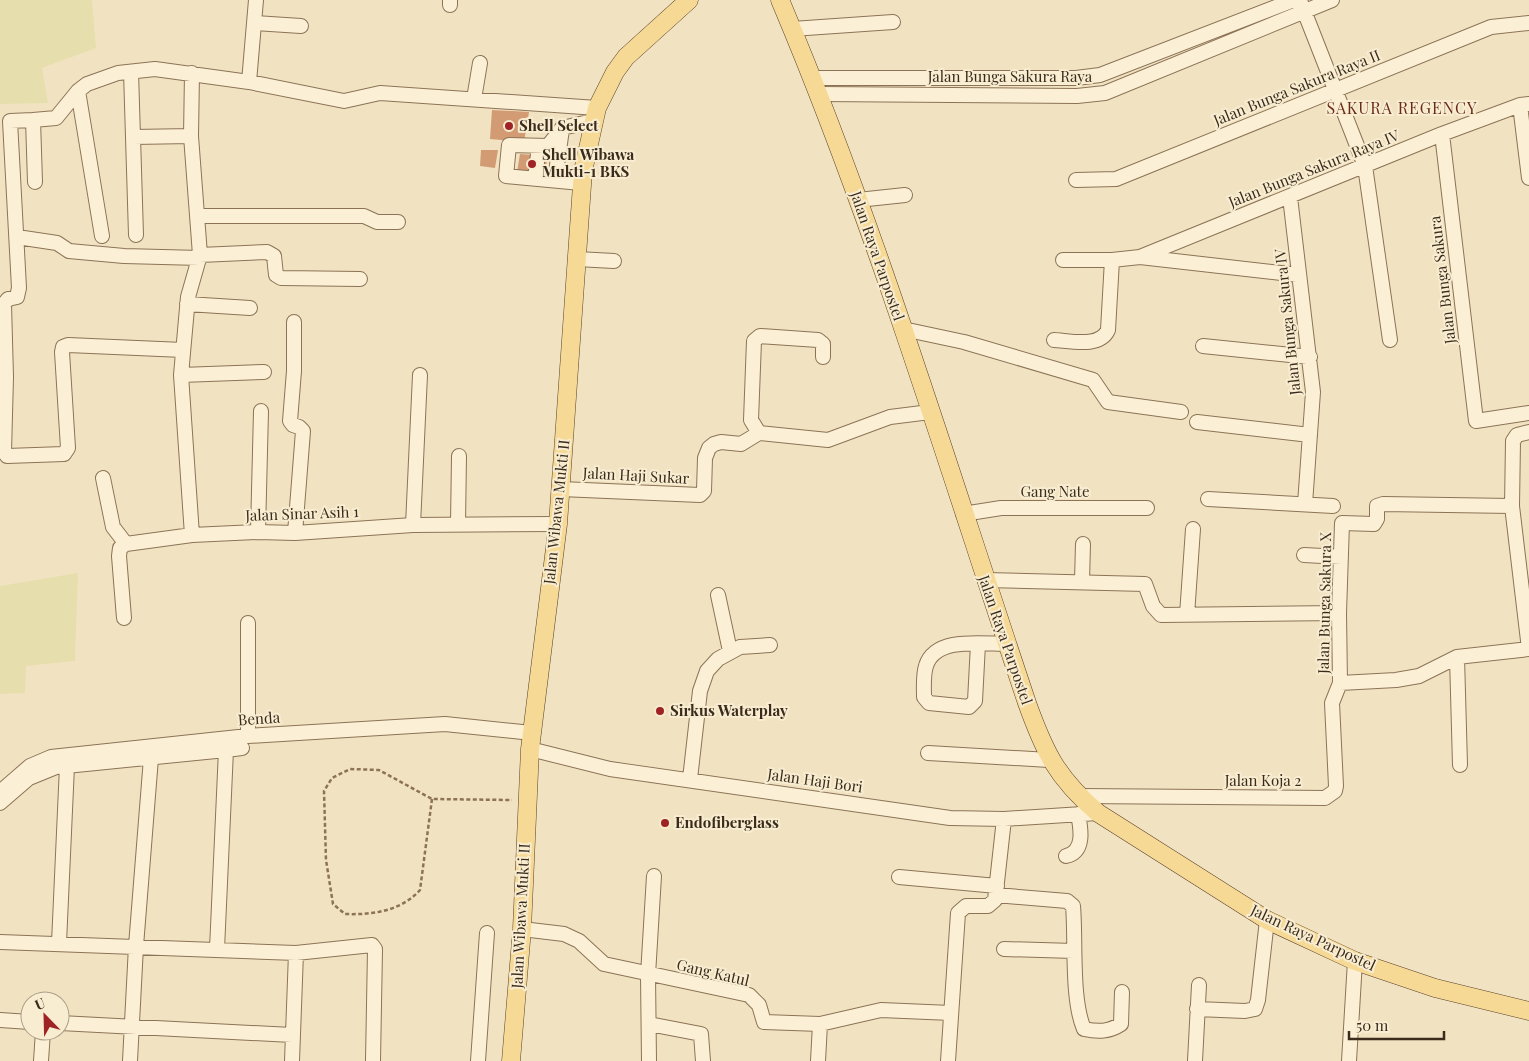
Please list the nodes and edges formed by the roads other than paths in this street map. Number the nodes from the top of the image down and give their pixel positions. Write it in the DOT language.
graph roads {
  1 [pos="256,0"];
  2 [pos="689,0"];
  3 [pos="780,0"];
  4 [pos="1294,0"];
  5 [pos="1332,0"];
  6 [pos="1302,6"];
  7 [pos="892,22"];
  8 [pos="1529,22"];
  9 [pos="255,23"];
  10 [pos="301,26"];
  11 [pos="792,28"];
  12 [pos="480,63"];
  13 [pos="131,72"];
  14 [pos="192,73"];
  15 [pos="1076,78"];
  16 [pos="944,79"];
  17 [pos="249,82"];
  18 [pos="816,86"];
  19 [pos="78,91"];
  20 [pos="1334,91"];
  21 [pos="945,94"];
  22 [pos="1077,96"];
  23 [pos="474,98"];
  24 [pos="1524,105"];
  25 [pos="595,114"];
  26 [pos="33,120"];
  27 [pos="5,121"];
  28 [pos="562,128"];
  29 [pos="1442,134"];
  30 [pos="191,136"];
  31 [pos="133,137"];
  32 [pos="538,146"];
  33 [pos="1364,166"];
  34 [pos="1529,178"];
  35 [pos="535,179"];
  36 [pos="555,180"];
  37 [pos="1076,180"];
  38 [pos="35,182"];
  39 [pos="581,183"];
  40 [pos="905,195"];
  41 [pos="1290,197"];
  42 [pos="858,200"];
  43 [pos="198,216"];
  44 [pos="398,222"];
  45 [pos="136,235"];
  46 [pos="102,236"];
  47 [pos="17,237"];
  48 [pos="200,256"];
  49 [pos="1140,257"];
  50 [pos="577,259"];
  51 [pos="1063,260"];
  52 [pos="1112,260"];
  53 [pos="614,262"];
  54 [pos="1300,275"];
  55 [pos="360,279"];
  56 [pos="187,304"];
  57 [pos="250,308"];
  58 [pos="294,322"];
  59 [pos="903,329"];
  60 [pos="1054,340"];
  61 [pos="1390,340"];
  62 [pos="1203,346"];
  63 [pos="182,350"];
  64 [pos="823,357"];
  65 [pos="1310,357"];
  66 [pos="264,372"];
  67 [pos="181,375"];
  68 [pos="420,375"];
  69 [pos="260,411"];
  70 [pos="930,412"];
  71 [pos="1180,412"];
  72 [pos="1529,413"];
  73 [pos="1197,422"];
  74 [pos="1529,432"];
  75 [pos="759,433"];
  76 [pos="1310,435"];
  77 [pos="459,456"];
  78 [pos="103,478"];
  79 [pos="561,488"];
  80 [pos="1208,499"];
  81 [pos="1304,504"];
  82 [pos="1333,506"];
  83 [pos="1512,506"];
  84 [pos="1147,508"];
  85 [pos="963,514"];
  86 [pos="458,524"];
  87 [pos="558,524"];
  88 [pos="412,525"];
  89 [pos="1194,529"];
  90 [pos="258,532"];
  91 [pos="295,533"];
  92 [pos="192,535"];
  93 [pos="126,544"];
  94 [pos="1083,544"];
  95 [pos="1304,555"];
  96 [pos="1341,556"];
  97 [pos="985,580"];
  98 [pos="1082,581"];
  99 [pos="718,595"];
  100 [pos="1339,613"];
  101 [pos="1187,615"];
  102 [pos="124,618"];
  103 [pos="248,623"];
  104 [pos="978,644"];
  105 [pos="1007,644"];
  106 [pos="770,645"];
  107 [pos="1529,649"];
  108 [pos="730,651"];
  109 [pos="1457,657"];
  110 [pos="1340,683"];
  111 [pos="531,741"];
  112 [pos="245,742"];
  113 [pos="226,750"];
  114 [pos="928,753"];
  115 [pos="151,758"];
  116 [pos="1049,760"];
  117 [pos="1460,765"];
  118 [pos="67,766"];
  119 [pos="690,779"];
  120 [pos="0,792"];
  121 [pos="1078,796"];
  122 [pos="0,802"];
  123 [pos="1098,813"];
  124 [pos="1078,814"];
  125 [pos="1004,819"];
  126 [pos="1066,856"];
  127 [pos="654,876"];
  128 [pos="899,877"];
  129 [pos="996,890"];
  130 [pos="1267,920"];
  131 [pos="522,929"];
  132 [pos="487,933"];
  133 [pos="0,942"];
  134 [pos="59,943"];
  135 [pos="136,946"];
  136 [pos="217,949"];
  137 [pos="1004,949"];
  138 [pos="1074,951"];
  139 [pos="296,954"];
  140 [pos="1355,961"];
  141 [pos="648,975"];
  142 [pos="1199,985"];
  143 [pos="1122,992"];
  144 [pos="1197,1010"];
  145 [pos="1529,1011"];
  146 [pos="951,1013"];
  147 [pos="0,1020"];
  148 [pos="20,1021"];
  149 [pos="70,1024"];
  150 [pos="648,1024"];
  151 [pos="820,1024"];
  152 [pos="132,1027"];
  153 [pos="292,1035"];
  154 [pos="43,1041"];
  155 [pos="42,1061"];
  156 [pos="130,1061"];
  157 [pos="292,1061"];
  158 [pos="373,1061"];
  159 [pos="478,1061"];
  160 [pos="511,1061"];
  161 [pos="649,1061"];
  162 [pos="702,1061"];
  163 [pos="818,1061"];
  164 [pos="948,1061"];
  165 [pos="1195,1061"];
  166 [pos="1349,1061"];
  1 -- 9 [label="street"];
  2 -- 25 [label="main road, Jalan Wibawa Mukti II"];
  3 -- 11 [label="main road, Jalan Raya Parpostel"];
  4 -- 15 [label="street, Jalan Bunga Sakura Raya"];
  5 -- 6 [label="street, Jalan Bunga Sakura Raya"];
  6 -- 20 [label="street"];
  6 -- 22 [label="street, Jalan Bunga Sakura Raya"];
  7 -- 11 [label="street"];
  8 -- 20 [label="street, Jalan Bunga Sakura Raya II"];
  9 -- 10 [label="street"];
  9 -- 17 [label="street"];
  11 -- 18 [label="main road, Jalan Raya Parpostel"];
  12 -- 23 [label="street"];
  13 -- 14 [label="street"];
  13 -- 19 [label="street"];
  13 -- 31 [label="street"];
  14 -- 17 [label="street"];
  14 -- 30 [label="street"];
  15 -- 16 [label="street, Jalan Bunga Sakura Raya"];
  15 -- 22 [label="street"];
  16 -- 18 [label="street, Jalan Bunga Sakura Raya"];
  16 -- 21 [label="street"];
  17 -- 23 [label="street"];
  18 -- 21 [label="street, Jalan Bunga Sakura Raya"];
  18 -- 42 [label="main road, Jalan Raya Parpostel"];
  19 -- 26 [label="street"];
  19 -- 46 [label="street"];
  20 -- 33 [label="street"];
  20 -- 37 [label="street, Jalan Bunga Sakura Raya II"];
  21 -- 22 [label="street, Jalan Bunga Sakura Raya"];
  23 -- 25 [label="street"];
  24 -- 29 [label="street, Jalan Bunga Sakura Raya IV"];
  24 -- 34 [label="street"];
  25 -- 28 [label="street"];
  25 -- 39 [label="main road, Jalan Wibawa Mukti II"];
  26 -- 27 [label="street"];
  26 -- 38 [label="street"];
  27 -- 47 [label="street"];
  28 -- 32 [label="street"];
  28 -- 36 [label="street"];
  29 -- 33 [label="street, Jalan Bunga Sakura Raya IV"];
  29 -- 72 [label="street, Jalan Bunga Sakura"];
  30 -- 31 [label="street"];
  30 -- 43 [label="street"];
  31 -- 45 [label="street"];
  32 -- 35 [label="street"];
  32 -- 35 [label="street"];
  33 -- 41 [label="street, Jalan Bunga Sakura Raya IV"];
  33 -- 61 [label="street"];
  35 -- 36 [label="street"];
  36 -- 39 [label="street"];
  39 -- 50 [label="main road, Jalan Wibawa Mukti II"];
  40 -- 42 [label="street"];
  41 -- 49 [label="street, Jalan Bunga Sakura Raya IV"];
  41 -- 54 [label="street, Jalan Bunga Sakura IV"];
  42 -- 59 [label="main road, Jalan Raya Parpostel"];
  43 -- 44 [label="street"];
  43 -- 48 [label="street"];
  47 -- 48 [label="street"];
  47 -- 63 [label="street"];
  48 -- 55 [label="street"];
  48 -- 56 [label="street"];
  49 -- 52 [label="street"];
  49 -- 54 [label="street"];
  50 -- 53 [label="street"];
  50 -- 79 [label="main road, Jalan Wibawa Mukti II"];
  51 -- 52 [label="street"];
  52 -- 60 [label="street"];
  54 -- 65 [label="street, Jalan Bunga Sakura IV"];
  56 -- 57 [label="street"];
  56 -- 63 [label="street"];
  58 -- 91 [label="street"];
  59 -- 70 [label="main road, Jalan Raya Parpostel"];
  59 -- 71 [label="street"];
  62 -- 65 [label="street"];
  63 -- 67 [label="street"];
  64 -- 75 [label="street"];
  65 -- 76 [label="street, Jalan Bunga Sakura IV"];
  66 -- 67 [label="street"];
  67 -- 92 [label="street"];
  68 -- 88 [label="street"];
  69 -- 90 [label="street"];
  70 -- 75 [label="street"];
  70 -- 85 [label="main road, Jalan Raya Parpostel"];
  73 -- 76 [label="street"];
  74 -- 83 [label="street"];
  75 -- 79 [label="street, Jalan Haji Sukar"];
  76 -- 81 [label="street, Jalan Bunga Sakura IV"];
  77 -- 86 [label="street"];
  78 -- 93 [label="street"];
  79 -- 87 [label="main road, Jalan Wibawa Mukti II"];
  80 -- 81 [label="street"];
  81 -- 82 [label="street"];
  83 -- 96 [label="street, Jalan Bunga Sakura X"];
  83 -- 107 [label="street"];
  84 -- 85 [label="street, Gang Nate"];
  85 -- 97 [label="main road, Jalan Raya Parpostel"];
  86 -- 87 [label="street, Jalan Sinar Asih 1"];
  86 -- 88 [label="street, Jalan Sinar Asih 1"];
  87 -- 111 [label="main road, Jalan Wibawa Mukti II"];
  88 -- 91 [label="street, Jalan Sinar Asih 1"];
  89 -- 101 [label="street"];
  90 -- 91 [label="street, Jalan Sinar Asih 1"];
  90 -- 92 [label="street, Jalan Sinar Asih 1"];
  92 -- 93 [label="street, Jalan Sinar Asih 1"];
  93 -- 102 [label="street"];
  94 -- 98 [label="street"];
  95 -- 96 [label="street"];
  96 -- 100 [label="street, Jalan Bunga Sakura X"];
  97 -- 98 [label="street"];
  97 -- 105 [label="main road, Jalan Raya Parpostel"];
  98 -- 101 [label="street"];
  99 -- 108 [label="street"];
  100 -- 101 [label="street"];
  100 -- 110 [label="street, Jalan Bunga Sakura X"];
  103 -- 112 [label="street"];
  104 -- 104 [label="street"];
  104 -- 105 [label="street"];
  105 -- 116 [label="main road, Jalan Raya Parpostel"];
  106 -- 108 [label="street"];
  107 -- 109 [label="street"];
  108 -- 119 [label="street"];
  109 -- 110 [label="street"];
  109 -- 117 [label="street"];
  110 -- 121 [label="street, Jalan Koja 2"];
  111 -- 112 [label="street, Benda"];
  111 -- 119 [label="street, Jalan Haji Bori"];
  111 -- 131 [label="main road, Jalan Wibawa Mukti II"];
  112 -- 113 [label="street"];
  112 -- 120 [label="street, Benda"];
  113 -- 115 [label="street"];
  113 -- 136 [label="street"];
  114 -- 116 [label="street"];
  115 -- 118 [label="street"];
  115 -- 135 [label="street"];
  116 -- 121 [label="main road, Jalan Raya Parpostel"];
  118 -- 122 [label="street"];
  118 -- 134 [label="street"];
  119 -- 125 [label="street, Jalan Haji Bori"];
  121 -- 123 [label="main road, Jalan Raya Parpostel"];
  123 -- 124 [label="street, Jalan Haji Bori"];
  123 -- 130 [label="main road, Jalan Raya Parpostel"];
  124 -- 125 [label="street, Jalan Haji Bori"];
  124 -- 126 [label="street"];
  125 -- 129 [label="street"];
  127 -- 141 [label="street"];
  128 -- 129 [label="street"];
  129 -- 138 [label="street"];
  129 -- 146 [label="street"];
  130 -- 140 [label="main road, Jalan Raya Parpostel"];
  130 -- 144 [label="street"];
  131 -- 141 [label="street, Gang Katul"];
  131 -- 160 [label="main road, Jalan Wibawa Mukti II"];
  132 -- 159 [label="street"];
  133 -- 134 [label="street"];
  134 -- 135 [label="street"];
  135 -- 136 [label="street"];
  135 -- 152 [label="street"];
  136 -- 139 [label="street"];
  137 -- 138 [label="street"];
  138 -- 143 [label="street"];
  139 -- 153 [label="street"];
  139 -- 158 [label="street"];
  140 -- 145 [label="main road, Jalan Raya Parpostel"];
  140 -- 166 [label="street"];
  141 -- 150 [label="street"];
  141 -- 151 [label="street, Gang Katul"];
  142 -- 144 [label="street"];
  144 -- 165 [label="street"];
  146 -- 151 [label="street, Gang Katul"];
  146 -- 164 [label="street"];
  147 -- 148 [label="street"];
  149 -- 152 [label="street"];
  150 -- 161 [label="street"];
  150 -- 162 [label="street"];
  151 -- 163 [label="street"];
  152 -- 153 [label="street"];
  152 -- 156 [label="street"];
  153 -- 157 [label="street"];
  154 -- 155 [label="street"];
}
